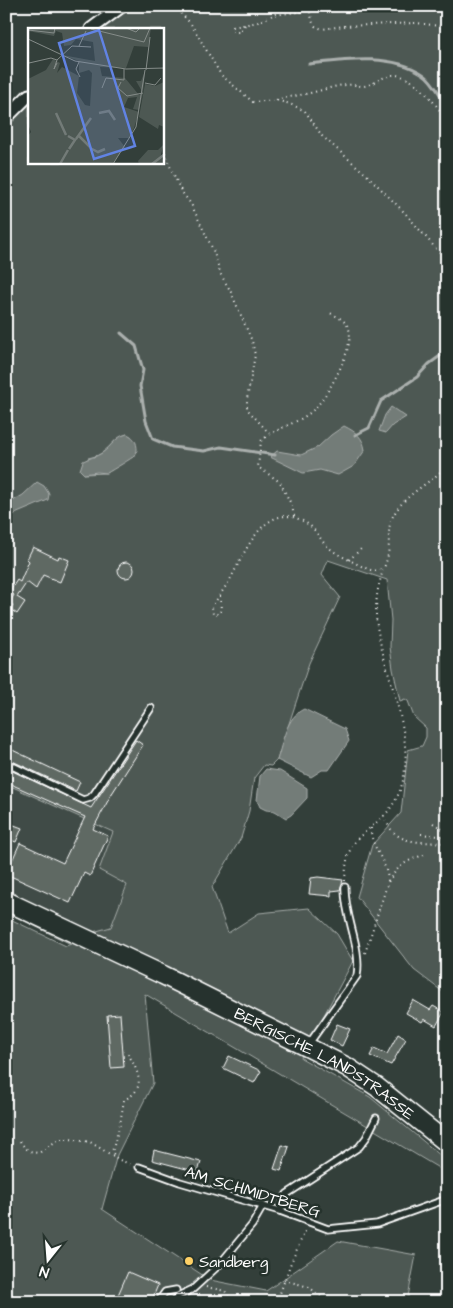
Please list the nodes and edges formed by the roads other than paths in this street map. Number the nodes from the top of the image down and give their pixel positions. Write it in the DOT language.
graph roads {
  1 [pos="122,6"];
  2 [pos="92,28"];
  3 [pos="28,95"];
  4 [pos="6,118"];
  5 [pos="151,708"];
  6 [pos="6,763"];
  7 [pos="345,887"];
  8 [pos="6,901"];
  9 [pos="307,1046"];
  10 [pos="376,1118"];
  11 [pos="447,1143"];
  12 [pos="139,1167"];
  13 [pos="447,1199"];
  14 [pos="264,1206"];
  15 [pos="280,1211"];
  16 [pos="176,1290"];
  17 [pos="6,1296"];
  18 [pos="19,1302"];
  19 [pos="158,1302"];
  20 [pos="174,1302"];
  1 -- 2 [label="street"];
  3 -- 4 [label="street"];
  5 -- 6 [label="lane"];
  7 -- 9 [label="lane"];
  8 -- 9 [label="main road, BERGISCHE LANDSTRASSE"];
  9 -- 11 [label="main road, BERGISCHE LANDSTRASSE"];
  10 -- 15 [label="lane"];
  12 -- 14 [label="lane, AM SCHMIDTBERG"];
  13 -- 15 [label="lane, AM SCHMIDTBERG"];
  14 -- 15 [label="lane, AM SCHMIDTBERG"];
  14 -- 20 [label="lane"];
  16 -- 19 [label="lane"];
  17 -- 18 [label="lane"];
}
